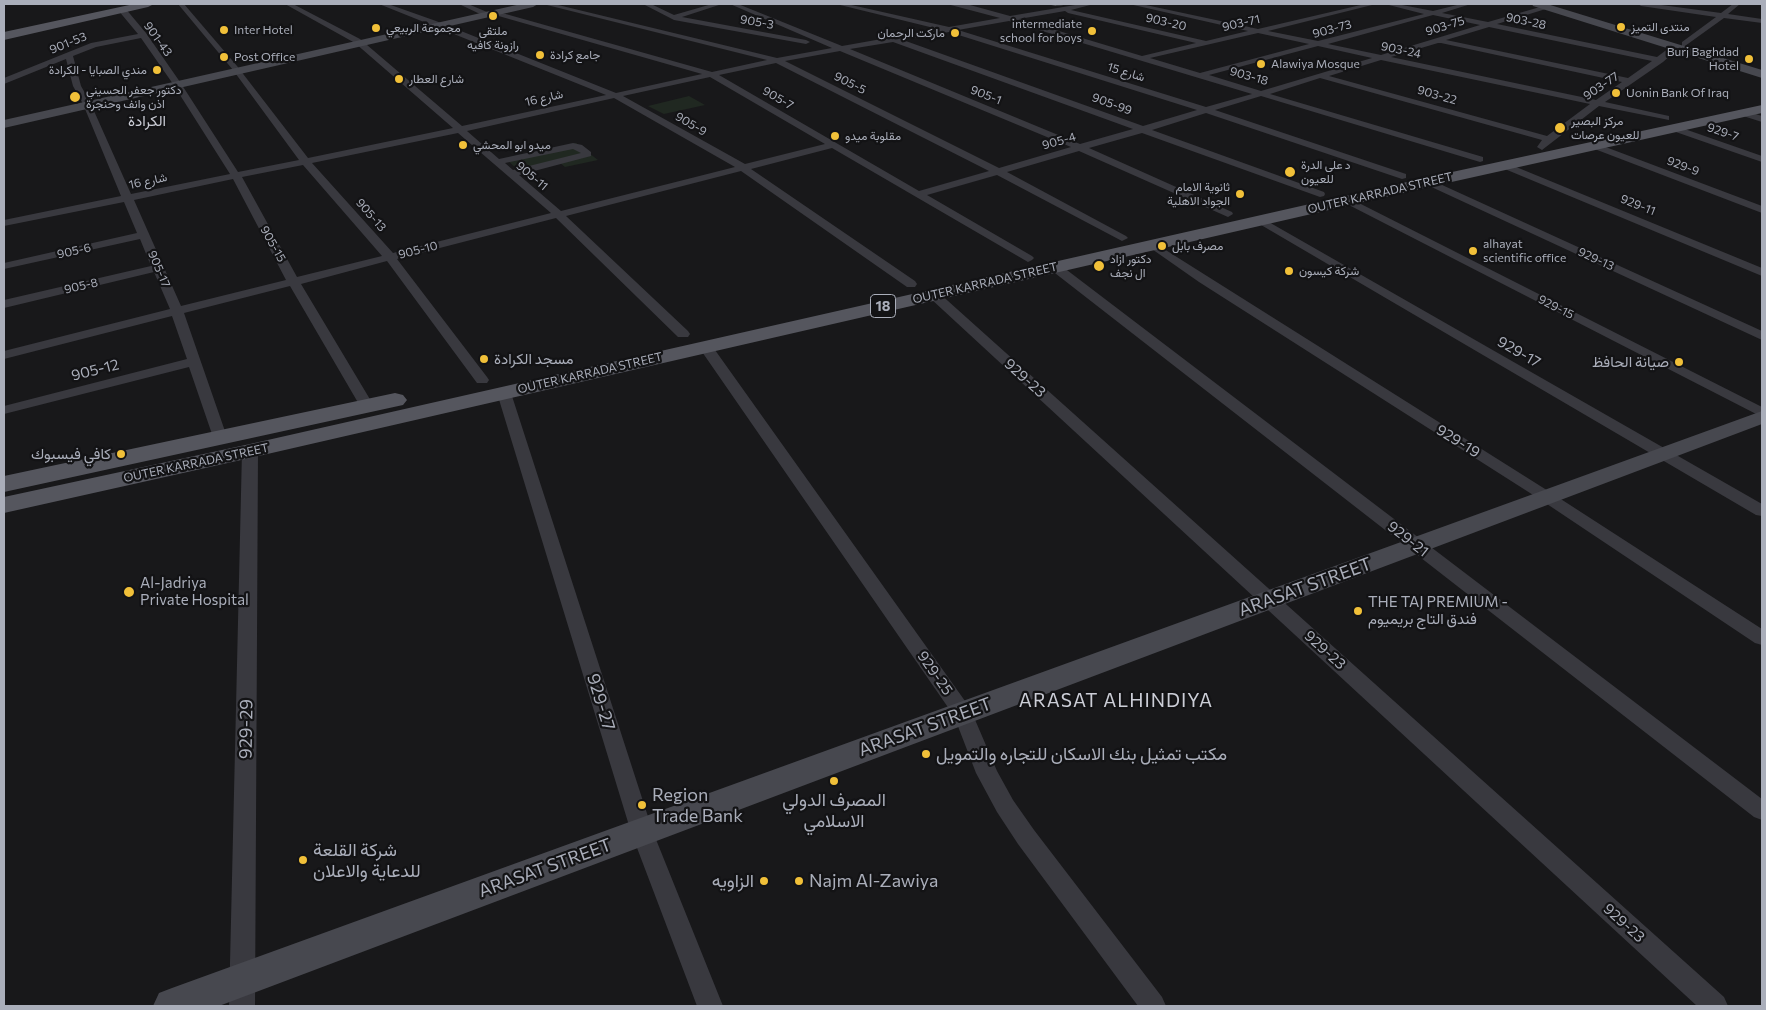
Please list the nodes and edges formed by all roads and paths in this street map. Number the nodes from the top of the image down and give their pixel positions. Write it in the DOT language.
graph roads {
  1 [pos="134,4"];
  2 [pos="148,4"];
  3 [pos="181,4"];
  4 [pos="288,4"];
  5 [pos="382,4"];
  6 [pos="462,4"];
  7 [pos="522,4"];
  8 [pos="533,4"];
  9 [pos="546,4"];
  10 [pos="646,4"];
  11 [pos="719,4"];
  12 [pos="733,4"];
  13 [pos="840,4"];
  14 [pos="950,4"];
  15 [pos="981,4"];
  16 [pos="1036,4"];
  17 [pos="1091,4"];
  18 [pos="1132,4"];
  19 [pos="1373,4"];
  20 [pos="1388,4"];
  21 [pos="1468,4"];
  22 [pos="1641,4"];
  23 [pos="1736,4"];
  24 [pos="1545,5"];
  25 [pos="970,7"];
  26 [pos="1060,9"];
  27 [pos="122,10"];
  28 [pos="954,12"];
  29 [pos="488,13"];
  30 [pos="1433,13"];
  31 [pos="100,14"];
  32 [pos="1721,15"];
  33 [pos="937,17"];
  34 [pos="674,18"];
  35 [pos="1011,19"];
  36 [pos="1762,21"];
  37 [pos="921,22"];
  38 [pos="435,24"];
  39 [pos="1489,24"];
  40 [pos="948,30"];
  41 [pos="1257,31"];
  42 [pos="4,34"];
  43 [pos="143,35"];
  44 [pos="894,39"];
  45 [pos="1439,40"];
  46 [pos="358,42"];
  47 [pos="1208,43"];
  48 [pos="1318,44"];
  49 [pos="1680,46"];
  50 [pos="837,48"];
  51 [pos="69,55"];
  52 [pos="1143,58"];
  53 [pos="1380,58"];
  54 [pos="777,60"];
  55 [pos="1660,60"];
  56 [pos="1762,68"];
  57 [pos="235,70"];
  58 [pos="710,74"];
  59 [pos="1762,74"];
  60 [pos="1201,75"];
  61 [pos="1320,76"];
  62 [pos="4,81"];
  63 [pos="1631,81"];
  64 [pos="176,83"];
  65 [pos="1262,93"];
  66 [pos="614,95"];
  67 [pos="1762,97"];
  68 [pos="87,103"];
  69 [pos="1597,104"];
  70 [pos="1206,110"];
  71 [pos="1753,111"];
  72 [pos="1762,119"];
  73 [pos="4,122"];
  74 [pos="1671,124"];
  75 [pos="1144,129"];
  76 [pos="458,130"];
  77 [pos="1545,143"];
  78 [pos="833,144"];
  79 [pos="1594,146"];
  80 [pos="1081,148"];
  81 [pos="1480,159"];
  82 [pos="1762,159"];
  83 [pos="306,162"];
  84 [pos="497,162"];
  85 [pos="1504,165"];
  86 [pos="742,167"];
  87 [pos="998,172"];
  88 [pos="511,174"];
  89 [pos="236,176"];
  90 [pos="1402,176"];
  91 [pos="1429,182"];
  92 [pos="919,194"];
  93 [pos="1320,194"];
  94 [pos="129,198"];
  95 [pos="1349,201"];
  96 [pos="1762,210"];
  97 [pos="558,214"];
  98 [pos="1228,214"];
  99 [pos="1260,220"];
  100 [pos="4,223"];
  101 [pos="144,235"];
  102 [pos="1122,238"];
  103 [pos="1153,245"];
  104 [pos="390,257"];
  105 [pos="1028,258"];
  106 [pos="4,266"];
  107 [pos="158,268"];
  108 [pos="1055,268"];
  109 [pos="1762,272"];
  110 [pos="293,281"];
  111 [pos="911,284"];
  112 [pos="934,295"];
  113 [pos="4,304"];
  114 [pos="177,311"];
  115 [pos="683,334"];
  116 [pos="1762,336"];
  117 [pos="705,346"];
  118 [pos="4,355"];
  119 [pos="195,361"];
  120 [pos="482,380"];
  121 [pos="504,393"];
  122 [pos="367,406"];
  123 [pos="4,410"];
  124 [pos="1762,413"];
  125 [pos="1762,417"];
  126 [pos="220,437"];
  127 [pos="250,451"];
  128 [pos="1662,454"];
  129 [pos="4,484"];
  130 [pos="1547,497"];
  131 [pos="4,505"];
  132 [pos="1762,511"];
  133 [pos="1416,545"];
  134 [pos="1269,600"];
  135 [pos="1762,638"];
  136 [pos="963,713"];
  137 [pos="1762,811"];
  138 [pos="642,832"];
  139 [pos="242,993"];
  140 [pos="172,1006"];
  141 [pos="710,1006"];
  142 [pos="1153,1006"];
  143 [pos="1716,1006"];
  1 -- 31 [label="main road"];
  2 -- 27 [label="main road"];
  3 -- 57 [label="street, 905-13"];
  4 -- 46 [label="street, 905-11"];
  5 -- 38 [label="street, 905-9"];
  6 -- 29 [label="street, 905-7"];
  7 -- 29 [label="street"];
  8 -- 29 [label="street"];
  9 -- 54 [label="street, 905-5"];
  10 -- 34 [label="street, 905-3"];
  11 -- 34 [label="street"];
  12 -- 50 [label="street, 905-1"];
  13 -- 37 [label="street, شارع 15"];
  14 -- 25 [label="street, 903-18"];
  15 -- 25 [label="street"];
  16 -- 26 [label="street, 903-20"];
  17 -- 26 [label="street, شارع 16"];
  18 -- 41 [label="street, 903-24"];
  19 -- 41 [label="street, 903-71"];
  20 -- 30 [label="street, 903-28"];
  21 -- 30 [label="street, 903-73"];
  22 -- 32 [label="street"];
  23 -- 32 [label="street, 903-77"];
  24 -- 39 [label="street, 903-75"];
  24 -- 49 [label="street"];
  25 -- 28 [label="street"];
  25 -- 35 [label="street, 903-18"];
  26 -- 35 [label="street, شارع 16"];
  26 -- 47 [label="street, 903-20"];
  27 -- 31 [label="main road"];
  27 -- 43 [label="street, 901-43"];
  29 -- 38 [label="street"];
  29 -- 58 [label="street, 905-7"];
  30 -- 39 [label="street, 903-28"];
  30 -- 48 [label="street, 903-73"];
  31 -- 42 [label="main road"];
  32 -- 36 [label="street"];
  32 -- 49 [label="street, 903-77"];
  33 -- 37 [label="street"];
  34 -- 50 [label="street, 905-3"];
  35 -- 40 [label="street, شارع 16"];
  35 -- 52 [label="street, 903-18"];
  37 -- 40 [label="street, شارع 15"];
  38 -- 46 [label="street"];
  38 -- 66 [label="street, 905-9"];
  39 -- 45 [label="street, 903-75"];
  39 -- 55 [label="street, 903-28"];
  40 -- 44 [label="street, شارع 16"];
  40 -- 70 [label="street, شارع 15"];
  41 -- 47 [label="street, 903-71"];
  41 -- 48 [label="street, 903-24"];
  43 -- 51 [label="street, 901-53"];
  43 -- 64 [label="street, 901-43"];
  44 -- 50 [label="street, شارع 16"];
  44 -- 75 [label="street, 905-99"];
  45 -- 53 [label="street, 903-75"];
  45 -- 63 [label="street"];
  46 -- 57 [label="street"];
  46 -- 76 [label="street, 905-11"];
  47 -- 52 [label="street, 903-71"];
  48 -- 53 [label="street, 903-24"];
  48 -- 60 [label="street, 903-73"];
  49 -- 55 [label="street, 903-77"];
  49 -- 56 [label="street"];
  49 -- 59 [label="street"];
  50 -- 54 [label="street, شارع 16"];
  50 -- 80 [label="street, 905-1"];
  51 -- 62 [label="street, 901-53"];
  51 -- 68 [label="street, 905-17"];
  52 -- 60 [label="street, 903-18"];
  53 -- 61 [label="street, 903-75"];
  53 -- 69 [label="street, 903-24"];
  54 -- 58 [label="street, شارع 16"];
  54 -- 87 [label="street, 905-5"];
  55 -- 63 [label="street, 903-77"];
  57 -- 64 [label="street"];
  57 -- 83 [label="street, 905-13"];
  58 -- 66 [label="street, شارع 16"];
  58 -- 78 [label="street, 905-7"];
  60 -- 65 [label="street, 903-18"];
  61 -- 65 [label="street, 903-75"];
  61 -- 77 [label="street, 903-22"];
  63 -- 69 [label="street, 903-77"];
  64 -- 68 [label="street"];
  64 -- 89 [label="street, 905-15"];
  65 -- 70 [label="street, 903-75"];
  65 -- 81 [label="street, 903-18"];
  66 -- 76 [label="street, شارع 16"];
  66 -- 86 [label="street, 905-9"];
  67 -- 74 [label="main road, OUTER KARRADA STREET / 18"];
  68 -- 73 [label="street"];
  68 -- 94 [label="street, 905-17"];
  69 -- 74 [label="street, 903-24"];
  69 -- 77 [label="street, 903-77"];
  70 -- 75 [label="street, 905-4"];
  70 -- 90 [label="street, شارع 15"];
  71 -- 72 [label="street"];
  71 -- 74 [label="main road, OUTER KARRADA STREET / 18"];
  74 -- 77 [label="main road, OUTER KARRADA STREET / 18"];
  74 -- 79 [label="main road, OUTER KARRADA STREET / 18"];
  74 -- 82 [label="street, 929-7"];
  75 -- 80 [label="street, 905-4"];
  75 -- 93 [label="street, 905-99"];
  76 -- 83 [label="street, شارع 16"];
  76 -- 84 [label="street, 905-11"];
  77 -- 81 [label="main road, OUTER KARRADA STREET / 18"];
  78 -- 86 [label="street, 905-10"];
  78 -- 92 [label="street, 905-7"];
  79 -- 85 [label="main road, OUTER KARRADA STREET / 18"];
  79 -- 96 [label="street, 929-9"];
  80 -- 87 [label="street, 905-4"];
  80 -- 98 [label="street, 905-1"];
  81 -- 90 [label="main road, OUTER KARRADA STREET / 18"];
  83 -- 89 [label="street, شارع 16"];
  83 -- 104 [label="street, 905-13"];
  84 -- 88 [label="street, 905-11"];
  84 -- 88 [label="street"];
  85 -- 91 [label="main road, OUTER KARRADA STREET / 18"];
  85 -- 109 [label="street, 929-11"];
  86 -- 97 [label="street, 905-10"];
  86 -- 111 [label="street, 905-9"];
  87 -- 92 [label="street, 905-4"];
  87 -- 102 [label="street, 905-5"];
  88 -- 97 [label="street, 905-11"];
  89 -- 94 [label="street, شارع 16"];
  89 -- 110 [label="street, 905-15"];
  90 -- 93 [label="main road, OUTER KARRADA STREET / 18"];
  91 -- 95 [label="main road, OUTER KARRADA STREET / 18"];
  91 -- 116 [label="street, 929-13"];
  92 -- 105 [label="street, 905-7"];
  93 -- 98 [label="main road, OUTER KARRADA STREET / 18"];
  94 -- 100 [label="street, شارع 16"];
  94 -- 101 [label="street, 905-17"];
  95 -- 99 [label="main road, OUTER KARRADA STREET / 18"];
  95 -- 124 [label="street, 929-15"];
  97 -- 104 [label="street, 905-10"];
  97 -- 115 [label="street, 905-11"];
  98 -- 102 [label="main road, OUTER KARRADA STREET / 18"];
  99 -- 103 [label="main road, OUTER KARRADA STREET / 18"];
  99 -- 128 [label="street, 929-17"];
  101 -- 106 [label="street, 905-6"];
  101 -- 107 [label="street, 905-17"];
  102 -- 105 [label="main road, OUTER KARRADA STREET / 18"];
  103 -- 108 [label="main road, OUTER KARRADA STREET / 18"];
  103 -- 130 [label="street, 929-19"];
  104 -- 110 [label="street, 905-10"];
  104 -- 120 [label="street, 905-13"];
  105 -- 111 [label="main road, OUTER KARRADA STREET / 18"];
  107 -- 113 [label="street, 905-8"];
  107 -- 114 [label="street, 905-17"];
  108 -- 112 [label="main road, OUTER KARRADA STREET / 18"];
  108 -- 133 [label="street, 929-21"];
  110 -- 114 [label="street, 905-10"];
  110 -- 122 [label="street, 905-15"];
  111 -- 115 [label="main road, OUTER KARRADA STREET / 18"];
  112 -- 117 [label="main road, OUTER KARRADA STREET / 18"];
  112 -- 134 [label="street, 929-23"];
  114 -- 118 [label="street, 905-10"];
  114 -- 119 [label="street, 905-17"];
  115 -- 120 [label="main road, OUTER KARRADA STREET / 18"];
  117 -- 121 [label="main road, OUTER KARRADA STREET / 18"];
  117 -- 136 [label="street, 929-25"];
  119 -- 123 [label="street, 905-12"];
  119 -- 126 [label="street, 905-17"];
  120 -- 122 [label="main road, OUTER KARRADA STREET / 18"];
  121 -- 127 [label="main road, OUTER KARRADA STREET / 18"];
  121 -- 138 [label="street, 929-27"];
  122 -- 126 [label="main road, OUTER KARRADA STREET / 18"];
  125 -- 128 [label="street, ARASAT STREET"];
  126 -- 129 [label="main road, OUTER KARRADA STREET / 18"];
  127 -- 131 [label="main road, OUTER KARRADA STREET / 18"];
  127 -- 139 [label="street, 929-29"];
  128 -- 130 [label="street, ARASAT STREET"];
  128 -- 132 [label="street, 929-17"];
  130 -- 133 [label="street, ARASAT STREET"];
  130 -- 135 [label="street, 929-19"];
  133 -- 134 [label="street, ARASAT STREET"];
  133 -- 137 [label="street, 929-21"];
  134 -- 136 [label="street, ARASAT STREET"];
  134 -- 143 [label="street, 929-23"];
  136 -- 138 [label="street, ARASAT STREET"];
  136 -- 142 [label="street, 929-25"];
  138 -- 139 [label="street, ARASAT STREET"];
  138 -- 141 [label="street, 929-27"];
  139 -- 140 [label="street, ARASAT STREET"];
}
